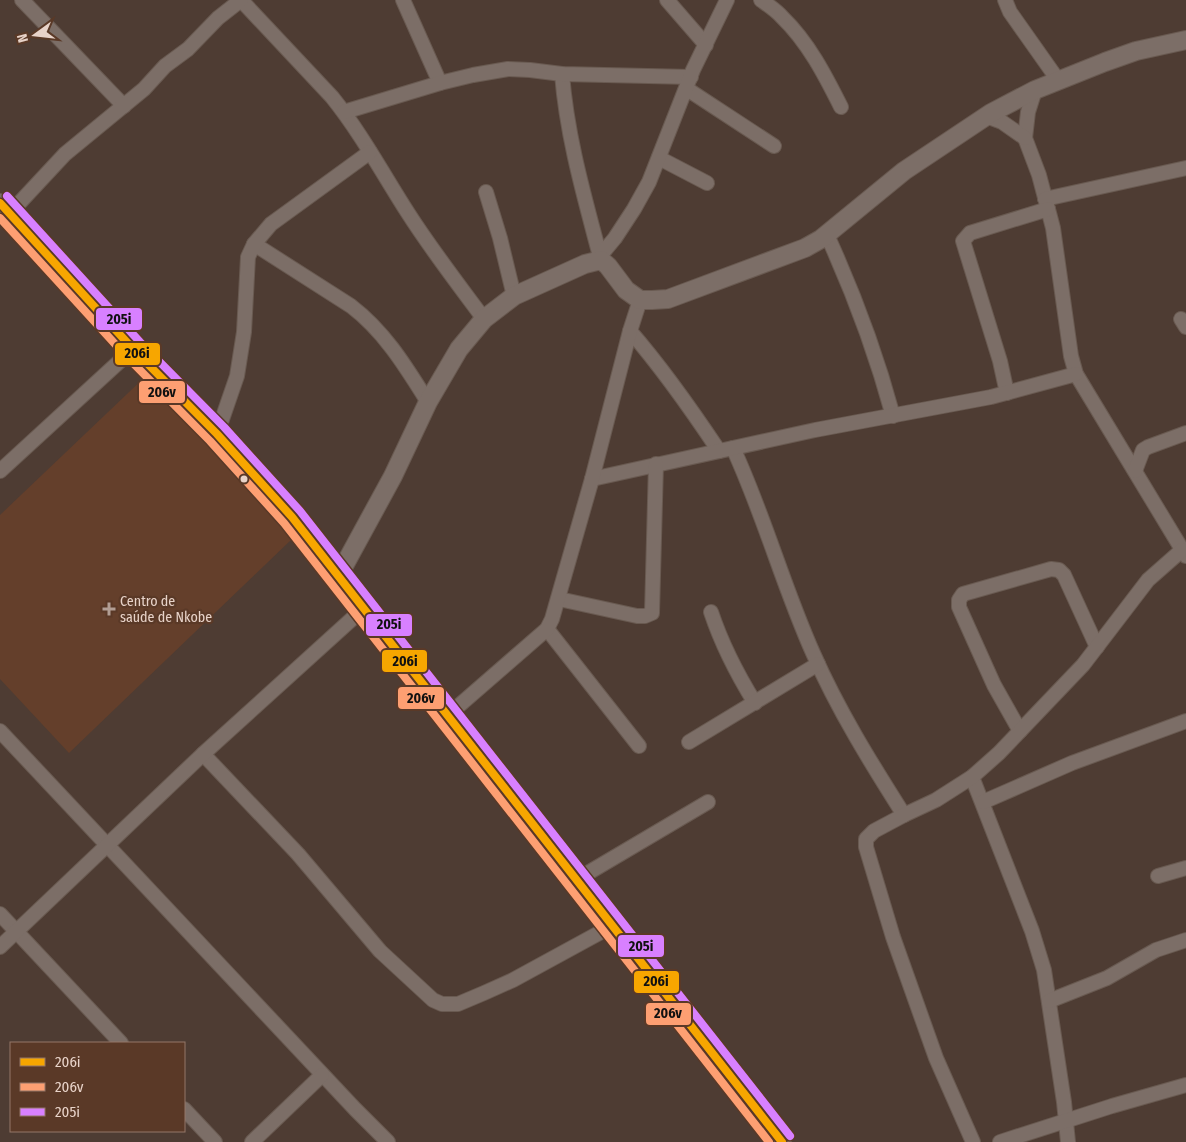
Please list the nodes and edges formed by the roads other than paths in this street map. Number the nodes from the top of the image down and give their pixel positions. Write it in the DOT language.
graph roads {
  1 [pos="22,0"];
  2 [pos="241,0"];
  3 [pos="402,0"];
  4 [pos="668,0"];
  5 [pos="727,0"];
  6 [pos="761,0"];
  7 [pos="1005,0"];
  8 [pos="1186,40"];
  9 [pos="706,45"];
  10 [pos="562,74"];
  11 [pos="1058,80"];
  12 [pos="440,83"];
  13 [pos="689,83"];
  14 [pos="1035,90"];
  15 [pos="124,106"];
  16 [pos="841,107"];
  17 [pos="344,112"];
  18 [pos="986,116"];
  19 [pos="1025,138"];
  20 [pos="774,146"];
  21 [pos="370,152"];
  22 [pos="659,158"];
  23 [pos="1186,168"];
  24 [pos="707,183"];
  25 [pos="486,192"];
  26 [pos="1047,204"];
  27 [pos="5,208"];
  28 [pos="827,235"];
  29 [pos="254,244"];
  30 [pos="600,258"];
  31 [pos="514,296"];
  32 [pos="640,300"];
  33 [pos="484,319"];
  34 [pos="630,331"];
  35 [pos="134,349"];
  36 [pos="1076,374"];
  37 [pos="1007,393"];
  38 [pos="428,402"];
  39 [pos="893,416"];
  40 [pos="1186,433"];
  41 [pos="217,434"];
  42 [pos="726,449"];
  43 [pos="656,464"];
  44 [pos="1,467"];
  45 [pos="1135,471"];
  46 [pos="592,479"];
  47 [pos="1184,553"];
  48 [pos="339,576"];
  49 [pos="559,598"];
  50 [pos="364,608"];
  51 [pos="710,612"];
  52 [pos="546,629"];
  53 [pos="1097,647"];
  54 [pos="818,664"];
  55 [pos="755,703"];
  56 [pos="447,716"];
  57 [pos="1186,721"];
  58 [pos="0,731"];
  59 [pos="1020,731"];
  60 [pos="689,742"];
  61 [pos="639,746"];
  62 [pos="203,754"];
  63 [pos="972,777"];
  64 [pos="708,802"];
  65 [pos="983,802"];
  66 [pos="904,815"];
  67 [pos="108,845"];
  68 [pos="1186,868"];
  69 [pos="1158,876"];
  70 [pos="576,880"];
  71 [pos="0,914"];
  72 [pos="612,926"];
  73 [pos="16,931"];
  74 [pos="1186,940"];
  75 [pos="0,947"];
  76 [pos="1049,1001"];
  77 [pos="120,1042"];
  78 [pos="322,1074"];
  79 [pos="1186,1085"];
  80 [pos="185,1110"];
  81 [pos="1066,1121"];
  82 [pos="215,1142"];
  83 [pos="252,1142"];
  84 [pos="388,1142"];
  85 [pos="782,1142"];
  86 [pos="973,1142"];
  87 [pos="1000,1142"];
  88 [pos="1068,1142"];
  1 -- 15 [label="street"];
  2 -- 15 [label="street"];
  2 -- 17 [label="street"];
  3 -- 12 [label="street"];
  4 -- 9 [label="street"];
  5 -- 9 [label="street"];
  6 -- 16 [label="street"];
  7 -- 11 [label="street"];
  8 -- 11 [label="street"];
  9 -- 13 [label="street"];
  10 -- 12 [label="street"];
  10 -- 13 [label="street"];
  10 -- 30 [label="street"];
  11 -- 14 [label="street"];
  12 -- 17 [label="street"];
  13 -- 20 [label="street"];
  13 -- 22 [label="street"];
  14 -- 18 [label="street"];
  14 -- 19 [label="street"];
  15 -- 27 [label="street"];
  17 -- 21 [label="street"];
  18 -- 19 [label="street"];
  18 -- 28 [label="street"];
  19 -- 26 [label="street"];
  21 -- 29 [label="street"];
  21 -- 33 [label="street"];
  22 -- 24 [label="street"];
  22 -- 30 [label="street"];
  23 -- 26 [label="street"];
  25 -- 31 [label="street"];
  26 -- 36 [label="street"];
  26 -- 37 [label="street"];
  27 -- 35 [label="street"];
  28 -- 32 [label="street"];
  28 -- 39 [label="street"];
  29 -- 38 [label="street"];
  29 -- 41 [label="street"];
  30 -- 31 [label="street"];
  30 -- 32 [label="street"];
  31 -- 33 [label="street"];
  32 -- 34 [label="street"];
  33 -- 38 [label="street"];
  34 -- 42 [label="street"];
  34 -- 46 [label="street"];
  35 -- 41 [label="street"];
  35 -- 44 [label="street"];
  36 -- 37 [label="street"];
  36 -- 45 [label="street"];
  37 -- 39 [label="street"];
  38 -- 48 [label="street"];
  39 -- 42 [label="street"];
  40 -- 45 [label="street"];
  41 -- 48 [label="street"];
  42 -- 43 [label="street"];
  42 -- 54 [label="street"];
  43 -- 46 [label="street"];
  43 -- 49 [label="street"];
  45 -- 47 [label="street"];
  46 -- 49 [label="street"];
  47 -- 53 [label="street"];
  48 -- 50 [label="street"];
  49 -- 52 [label="street"];
  50 -- 56 [label="street"];
  50 -- 62 [label="street"];
  51 -- 55 [label="street"];
  52 -- 56 [label="street"];
  52 -- 61 [label="street"];
  53 -- 59 [label="street"];
  53 -- 59 [label="street"];
  54 -- 55 [label="street"];
  54 -- 66 [label="street"];
  55 -- 60 [label="street"];
  56 -- 70 [label="street"];
  57 -- 65 [label="street"];
  58 -- 67 [label="street"];
  59 -- 63 [label="street"];
  62 -- 67 [label="street"];
  62 -- 72 [label="street"];
  63 -- 65 [label="street"];
  63 -- 66 [label="street"];
  64 -- 70 [label="street"];
  65 -- 76 [label="street"];
  66 -- 86 [label="street"];
  67 -- 73 [label="street"];
  67 -- 78 [label="street"];
  68 -- 69 [label="street"];
  70 -- 72 [label="street"];
  71 -- 73 [label="street"];
  72 -- 85 [label="street"];
  73 -- 75 [label="street"];
  73 -- 77 [label="street"];
  74 -- 76 [label="street"];
  76 -- 81 [label="street"];
  78 -- 83 [label="street"];
  78 -- 84 [label="street"];
  79 -- 81 [label="street"];
  80 -- 82 [label="street"];
  81 -- 87 [label="street"];
  81 -- 88 [label="street"];
}
